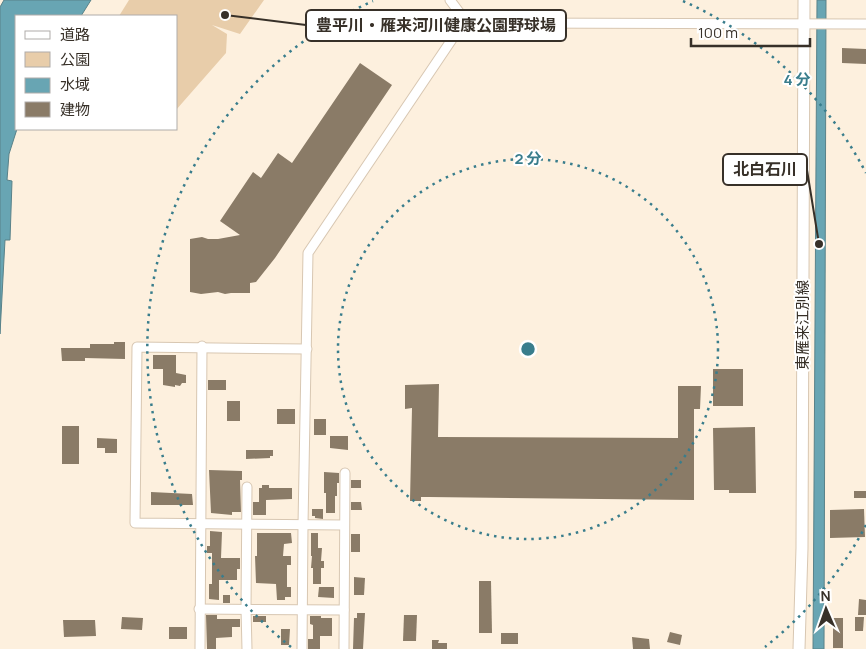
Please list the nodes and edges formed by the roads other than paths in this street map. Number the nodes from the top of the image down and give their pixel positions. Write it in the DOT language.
graph roads {
  1 [pos="450,0"];
  2 [pos="804,0"];
  3 [pos="465,20"];
  4 [pos="808,24"];
  5 [pos="866,24"];
  6 [pos="202,346"];
  7 [pos="307,348"];
  8 [pos="345,473"];
  9 [pos="247,487"];
  10 [pos="200,523"];
  11 [pos="247,524"];
  12 [pos="303,525"];
  13 [pos="344,525"];
  14 [pos="199,609"];
  15 [pos="246,609"];
  16 [pos="302,610"];
  17 [pos="344,610"];
  18 [pos="200,649"];
  19 [pos="248,649"];
  20 [pos="302,649"];
  21 [pos="344,649"];
  22 [pos="799,649"];
  1 -- 3 [label="street"];
  2 -- 4 [label="main road, 東雁来江別線"];
  3 -- 4 [label="street"];
  3 -- 7 [label="street"];
  4 -- 5 [label="street"];
  4 -- 22 [label="main road, 東雁来江別線"];
  6 -- 7 [label="street"];
  6 -- 10 [label="street"];
  6 -- 10 [label="street"];
  7 -- 12 [label="street"];
  8 -- 13 [label="street"];
  9 -- 11 [label="street"];
  10 -- 11 [label="street"];
  10 -- 14 [label="street"];
  11 -- 12 [label="street"];
  11 -- 15 [label="street"];
  12 -- 13 [label="street"];
  12 -- 16 [label="street"];
  13 -- 17 [label="street"];
  14 -- 15 [label="street"];
  14 -- 18 [label="street"];
  15 -- 16 [label="street"];
  15 -- 19 [label="street"];
  16 -- 17 [label="street"];
  16 -- 20 [label="street"];
  17 -- 21 [label="street"];
}
